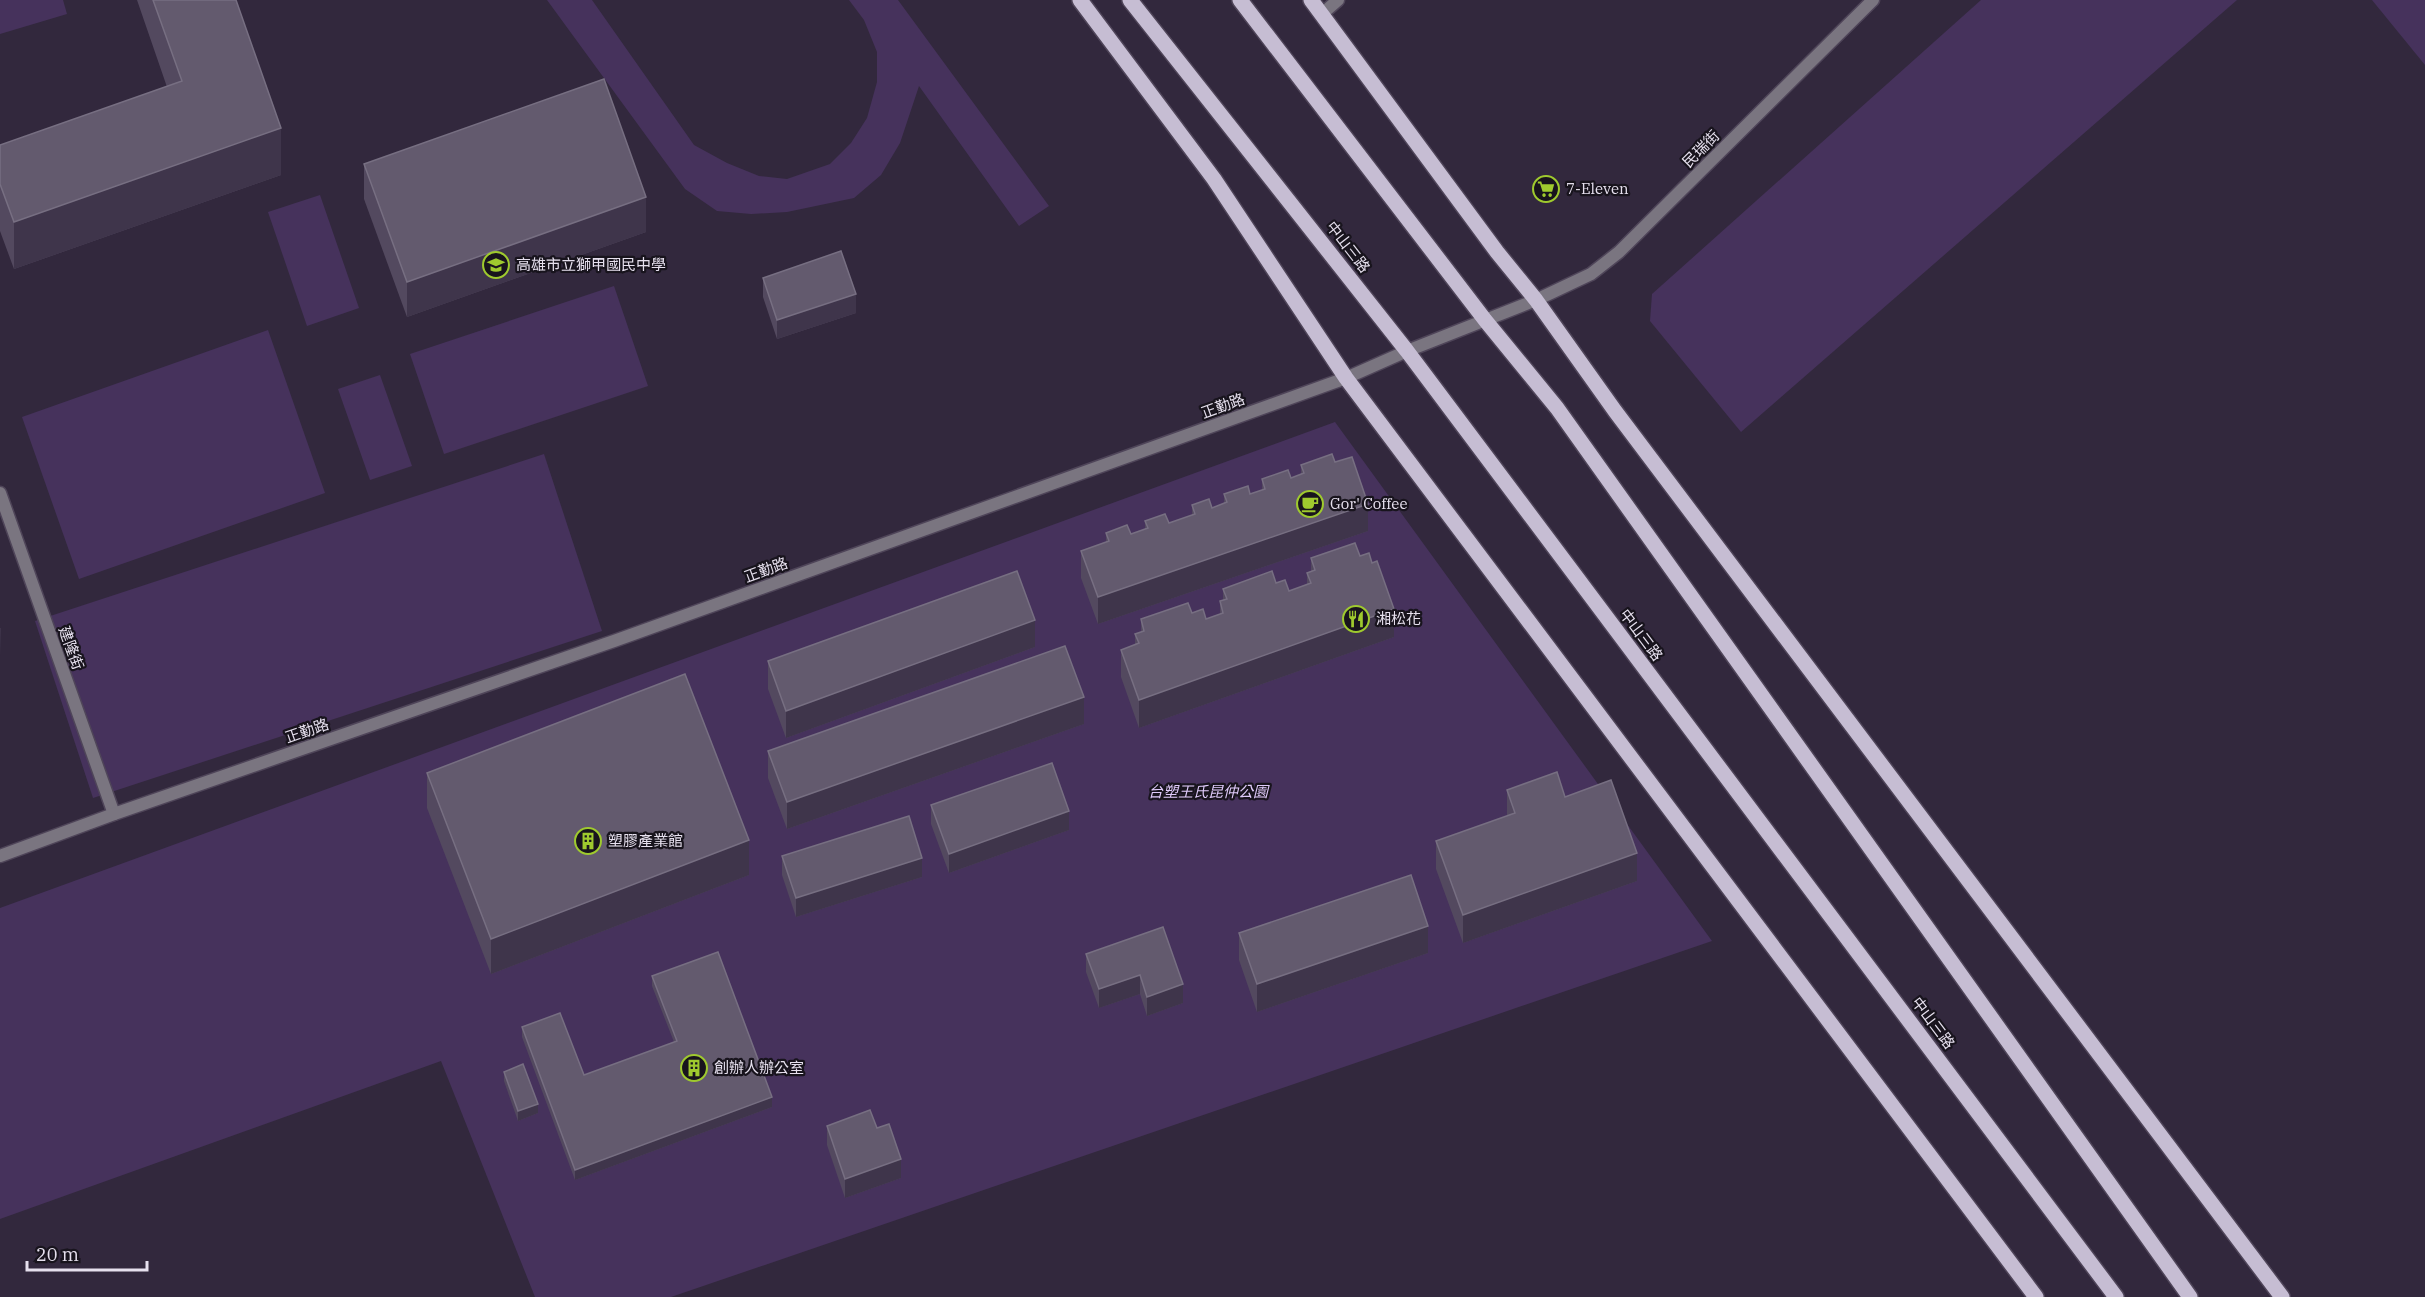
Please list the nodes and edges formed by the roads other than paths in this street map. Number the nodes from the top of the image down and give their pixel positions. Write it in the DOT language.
graph roads {
  1 [pos="1080,0"];
  2 [pos="1130,0"];
  3 [pos="1240,0"];
  4 [pos="1311,0"];
  5 [pos="1338,0"];
  6 [pos="1873,0"];
  7 [pos="1322,14"];
  8 [pos="1536,300"];
  9 [pos="1485,320"];
  10 [pos="1407,351"];
  11 [pos="1346,378"];
  12 [pos="0,493"];
  13 [pos="114,813"];
  14 [pos="0,856"];
  15 [pos="2036,1297"];
  16 [pos="2116,1297"];
  17 [pos="2190,1297"];
  18 [pos="2282,1297"];
  1 -- 11 [label="main road"];
  2 -- 10 [label="main road, 中山三路"];
  3 -- 9 [label="main road"];
  4 -- 7 [label="main road"];
  5 -- 7 [label="street"];
  6 -- 8 [label="street, 民瑞街"];
  7 -- 8 [label="main road"];
  8 -- 9 [label="street, 正勤路"];
  8 -- 18 [label="main road"];
  9 -- 10 [label="street, 正勤路"];
  9 -- 17 [label="main road"];
  10 -- 11 [label="street, 正勤路"];
  10 -- 16 [label="main road, 中山三路"];
  11 -- 13 [label="street, 正勤路"];
  11 -- 15 [label="main road"];
  12 -- 13 [label="street, 建隆街"];
  13 -- 14 [label="street, 正勤路"];
}
